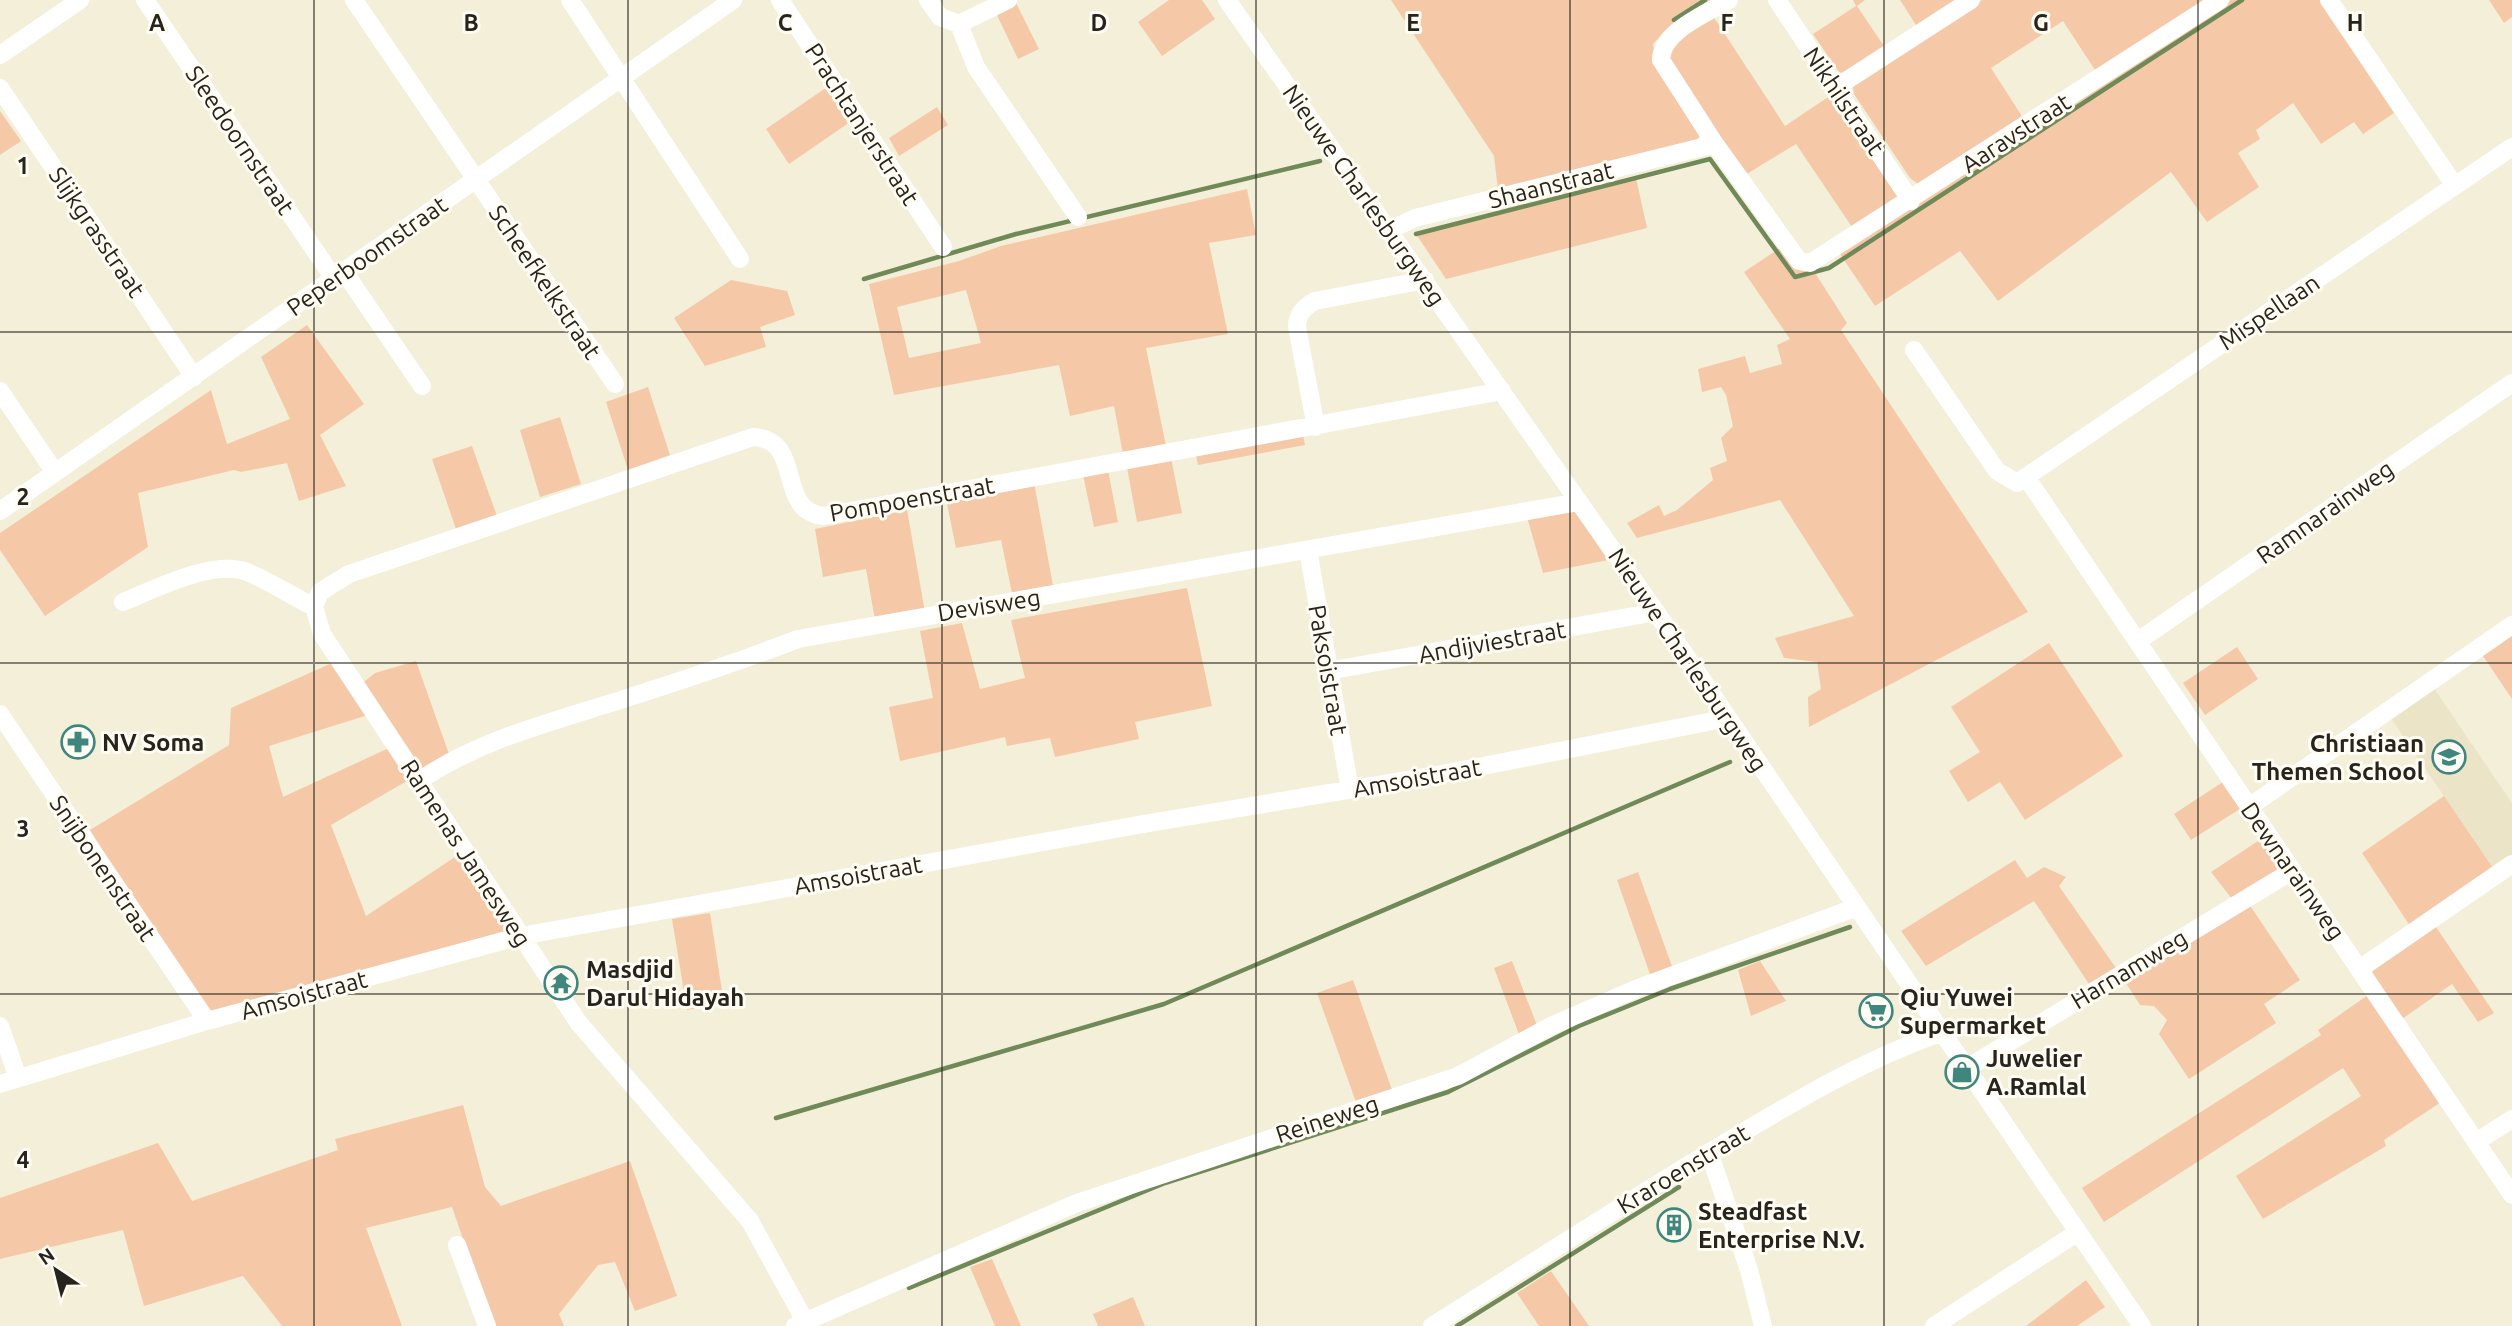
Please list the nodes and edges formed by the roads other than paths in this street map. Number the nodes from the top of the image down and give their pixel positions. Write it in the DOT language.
graph roads {
  1 [pos="80,0"];
  2 [pos="145,0"];
  3 [pos="354,0"];
  4 [pos="570,0"];
  5 [pos="733,0"];
  6 [pos="780,0"];
  7 [pos="928,0"];
  8 [pos="1008,0"];
  9 [pos="1227,0"];
  10 [pos="1729,0"];
  11 [pos="1777,0"];
  12 [pos="1971,0"];
  13 [pos="2220,0"];
  14 [pos="2329,0"];
  15 [pos="959,24"];
  16 [pos="0,55"];
  17 [pos="622,77"];
  18 [pos="0,88"];
  19 [pos="1835,88"];
  20 [pos="1715,144"];
  21 [pos="2512,147"];
  22 [pos="475,180"];
  23 [pos="2455,186"];
  24 [pos="1911,201"];
  25 [pos="1078,217"];
  26 [pos="1388,231"];
  27 [pos="943,247"];
  28 [pos="740,259"];
  29 [pos="340,276"];
  30 [pos="1425,280"];
  31 [pos="1914,350"];
  32 [pos="194,377"];
  33 [pos="2512,383"];
  34 [pos="615,384"];
  35 [pos="422,386"];
  36 [pos="0,391"];
  37 [pos="1502,391"];
  38 [pos="1316,427"];
  39 [pos="54,471"];
  40 [pos="2026,477"];
  41 [pos="1579,502"];
  42 [pos="0,511"];
  43 [pos="1308,550"];
  44 [pos="123,602"];
  45 [pos="314,607"];
  46 [pos="1656,612"];
  47 [pos="2512,625"];
  48 [pos="2138,641"];
  49 [pos="1328,671"];
  50 [pos="0,714"];
  51 [pos="1728,718"];
  52 [pos="419,781"];
  53 [pos="1350,790"];
  54 [pos="2249,807"];
  55 [pos="2512,864"];
  56 [pos="2292,871"];
  57 [pos="1857,907"];
  58 [pos="521,936"];
  59 [pos="2361,968"];
  60 [pos="206,1021"];
  61 [pos="0,1026"];
  62 [pos="1943,1032"];
  63 [pos="1967,1068"];
  64 [pos="18,1079"];
  65 [pos="0,1084"];
  66 [pos="2512,1119"];
  67 [pos="2476,1142"];
  68 [pos="1709,1152"];
  69 [pos="2512,1195"];
  70 [pos="2078,1231"];
  71 [pos="457,1245"];
  72 [pos="800,1324"];
  73 [pos="487,1326"];
  74 [pos="1432,1326"];
  75 [pos="1763,1326"];
  76 [pos="1934,1326"];
  77 [pos="2141,1326"];
  1 -- 16 [label="street"];
  2 -- 29 [label="street, Sleedoornstraat"];
  3 -- 22 [label="street, Scheefkelkstraat"];
  4 -- 17 [label="street"];
  5 -- 17 [label="street, Peperboomstraat"];
  6 -- 27 [label="street, Prachtanjerstraat"];
  7 -- 15 [label="street"];
  8 -- 15 [label="street"];
  9 -- 26 [label="street, Nieuwe Charlesburgweg"];
  10 -- 20 [label="street"];
  11 -- 19 [label="street, Nikhilstraat"];
  12 -- 19 [label="street"];
  13 -- 24 [label="street, Aaravstraat"];
  14 -- 23 [label="street"];
  15 -- 25 [label="street"];
  17 -- 22 [label="street, Peperboomstraat"];
  17 -- 28 [label="street"];
  18 -- 32 [label="street, Slijkgrasstraat"];
  19 -- 24 [label="street, Nikhilstraat"];
  20 -- 24 [label="street, Aaravstraat"];
  20 -- 26 [label="street, Shaanstraat"];
  21 -- 23 [label="street, Mispellaan"];
  22 -- 29 [label="street, Peperboomstraat"];
  22 -- 34 [label="street, Scheefkelkstraat"];
  23 -- 40 [label="street, Mispellaan"];
  26 -- 30 [label="street, Nieuwe Charlesburgweg"];
  29 -- 32 [label="street, Peperboomstraat"];
  29 -- 35 [label="street, Sleedoornstraat"];
  30 -- 37 [label="street, Nieuwe Charlesburgweg"];
  30 -- 38 [label="street"];
  31 -- 40 [label="street"];
  32 -- 39 [label="street, Peperboomstraat"];
  33 -- 48 [label="street, Ramnarainweg"];
  36 -- 39 [label="street"];
  37 -- 38 [label="street, Pompoenstraat"];
  37 -- 41 [label="street, Nieuwe Charlesburgweg"];
  38 -- 45 [label="street, Pompoenstraat"];
  39 -- 42 [label="street, Peperboomstraat"];
  40 -- 48 [label="street, Dewnarainweg"];
  41 -- 43 [label="street, Devisweg"];
  41 -- 46 [label="street, Nieuwe Charlesburgweg"];
  43 -- 49 [label="street, Paksoistraat"];
  43 -- 52 [label="street, Devisweg"];
  44 -- 45 [label="street"];
  45 -- 52 [label="street, Ramenas Jamesweg"];
  46 -- 49 [label="street, Andijviestraat"];
  46 -- 51 [label="street, Nieuwe Charlesburgweg"];
  47 -- 54 [label="street"];
  48 -- 54 [label="street, Dewnarainweg"];
  49 -- 53 [label="street, Paksoistraat"];
  50 -- 60 [label="street, Snijbonenstraat"];
  51 -- 53 [label="street, Amsoistraat"];
  51 -- 57 [label="street, Nieuwe Charlesburgweg"];
  52 -- 58 [label="street, Ramenas Jamesweg"];
  53 -- 58 [label="street, Amsoistraat"];
  54 -- 56 [label="street, Dewnarainweg"];
  55 -- 59 [label="street"];
  56 -- 59 [label="street, Dewnarainweg"];
  56 -- 63 [label="street, Harnamweg"];
  57 -- 62 [label="street, Nieuwe Charlesburgweg"];
  57 -- 72 [label="street, Reineweg"];
  58 -- 60 [label="street, Amsoistraat"];
  58 -- 72 [label="street, Ramenas Jamesweg"];
  59 -- 67 [label="street, Dewnarainweg"];
  60 -- 64 [label="street, Amsoistraat"];
  61 -- 64 [label="street"];
  62 -- 63 [label="street, Nieuwe Charlesburgweg"];
  62 -- 68 [label="street, Kraroenstraat"];
  63 -- 70 [label="street, Nieuwe Charlesburgweg"];
  64 -- 65 [label="street, Amsoistraat"];
  66 -- 67 [label="street"];
  67 -- 69 [label="street, Dewnarainweg"];
  68 -- 74 [label="street, Kraroenstraat"];
  68 -- 75 [label="street"];
  70 -- 76 [label="street"];
  70 -- 77 [label="street, Nieuwe Charlesburgweg"];
  71 -- 73 [label="street"];
}
